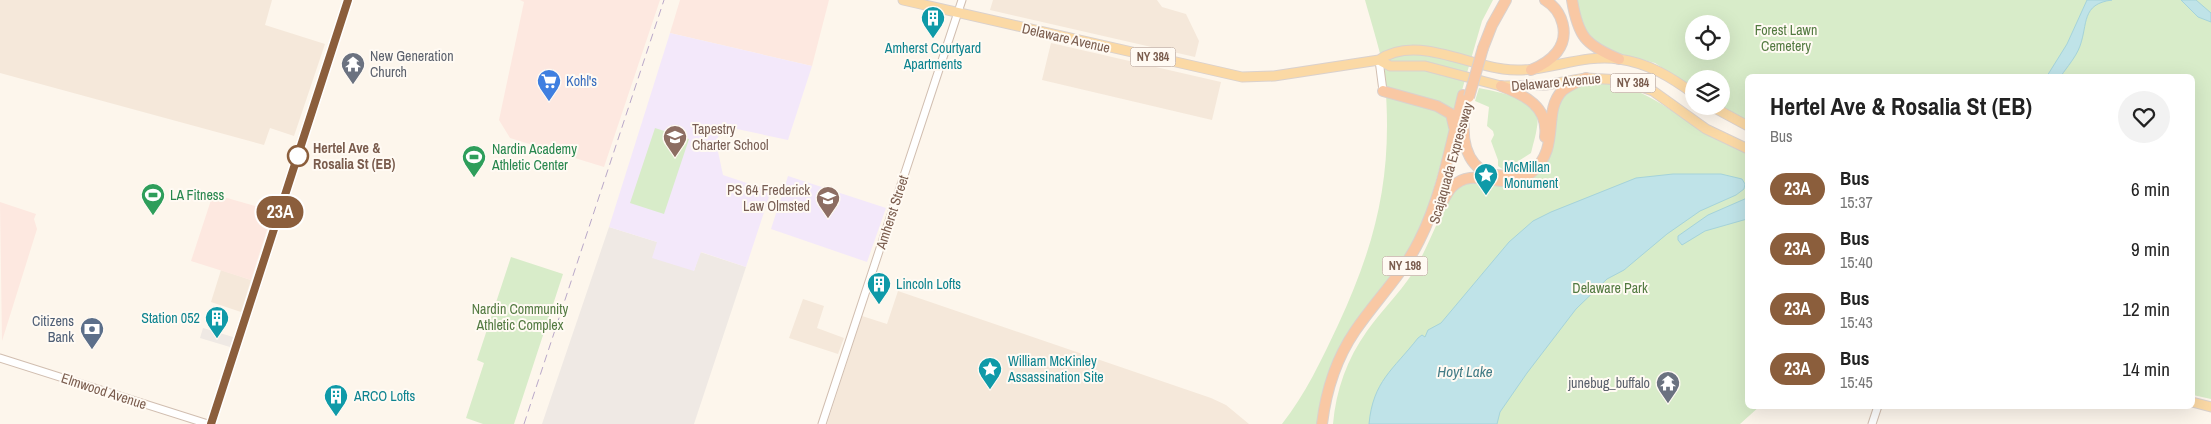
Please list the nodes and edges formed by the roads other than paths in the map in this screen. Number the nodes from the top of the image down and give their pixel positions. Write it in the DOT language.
graph roads {
  1 [pos="348,0"];
  2 [pos="903,0"];
  3 [pos="962,0"];
  4 [pos="1513,0"];
  5 [pos="1546,0"];
  6 [pos="1572,0"];
  7 [pos="1501,2"];
  8 [pos="958,12"];
  9 [pos="1619,59"];
  10 [pos="1378,60"];
  11 [pos="1531,70"];
  12 [pos="1586,78"];
  13 [pos="1501,86"];
  14 [pos="1685,88"];
  15 [pos="1382,91"];
  16 [pos="1466,96"];
  17 [pos="1437,106"];
  18 [pos="1728,115"];
  19 [pos="1464,119"];
  20 [pos="1745,124"];
  21 [pos="1454,129"];
  22 [pos="1745,148"];
  23 [pos="1440,206"];
  24 [pos="0,358"];
  25 [pos="2195,403"];
  26 [pos="2211,407"];
  27 [pos="1877,409"];
  28 [pos="210,424"];
  29 [pos="822,424"];
  30 [pos="1322,424"];
  31 [pos="1328,424"];
  32 [pos="1872,424"];
  1 -- 28 [label="street"];
  2 -- 8 [label="main road, Delaware Avenue / NY 384"];
  3 -- 8 [label="street, Amherst Street"];
  4 -- 7 [label="highway"];
  5 -- 11 [label="highway"];
  6 -- 9 [label="highway"];
  7 -- 16 [label="highway, Scajaquada Expressway / NY 198, bridge"];
  8 -- 10 [label="main road, Delaware Avenue / NY 384"];
  8 -- 29 [label="street, Amherst Street"];
  9 -- 11 [label="main road, Delaware Avenue / NY 384"];
  9 -- 14 [label="main road, Delaware Avenue / NY 384"];
  10 -- 11 [label="main road, Delaware Avenue / NY 384"];
  10 -- 13 [label="main road, Delaware Avenue / NY 384"];
  10 -- 15 [label="street"];
  12 -- 13 [label="main road, Delaware Avenue / NY 384"];
  12 -- 22 [label="main road, Delaware Avenue / NY 384"];
  12 -- 23 [label="highway"];
  13 -- 19 [label="highway"];
  15 -- 17 [label="highway"];
  16 -- 17 [label="highway"];
  16 -- 19 [label="highway, Scajaquada Expressway / NY 198"];
  16 -- 21 [label="highway, Scajaquada Expressway / NY 198"];
  17 -- 21 [label="highway"];
  18 -- 20 [label="main road"];
  19 -- 23 [label="highway, Scajaquada Expressway / NY 198"];
  21 -- 30 [label="highway, Scajaquada Expressway / NY 198"];
  23 -- 31 [label="highway, Scajaquada Expressway / NY 198"];
  24 -- 28 [label="street, Elmwood Avenue"];
  25 -- 26 [label="main road"];
  27 -- 32 [label="street"];
}
